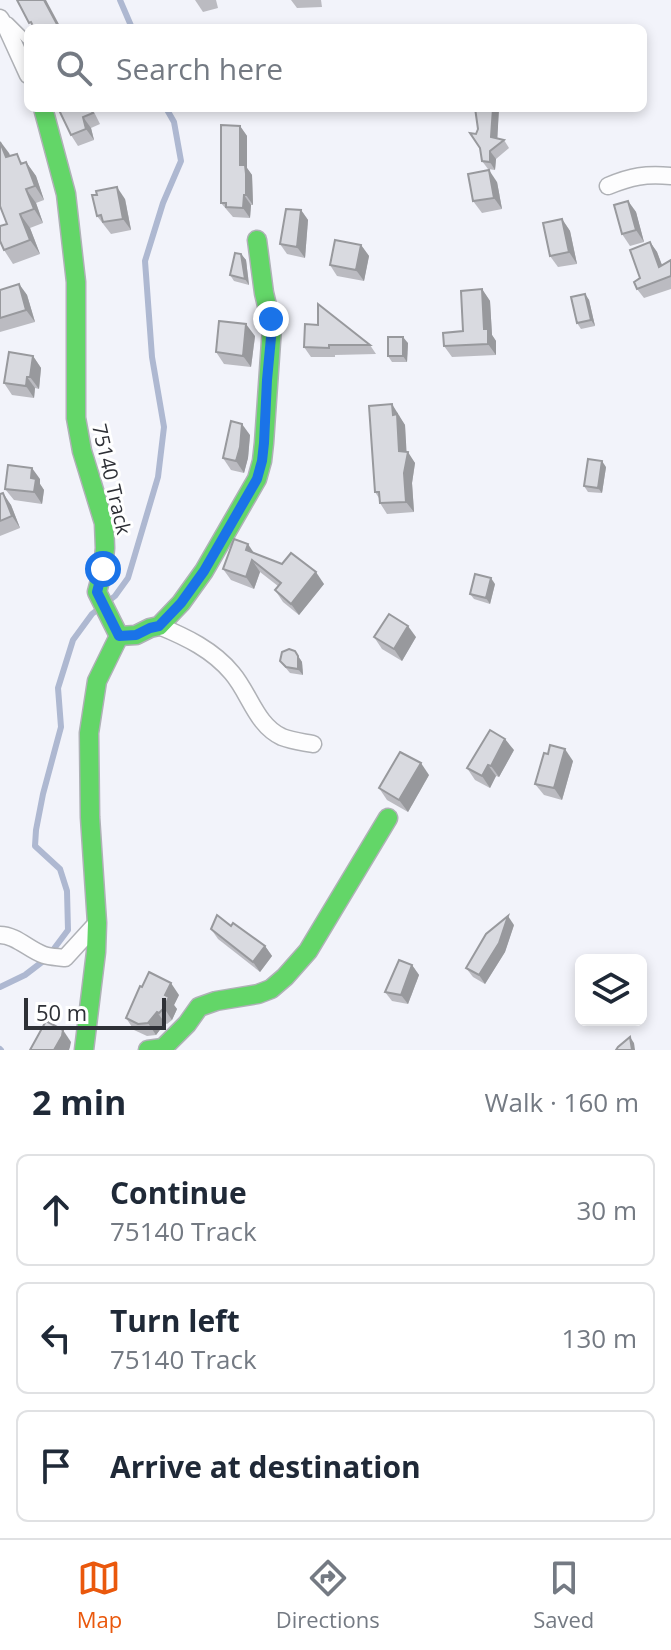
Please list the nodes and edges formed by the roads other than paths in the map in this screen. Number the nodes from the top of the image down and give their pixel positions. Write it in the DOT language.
graph roads {
  1 [pos="0,16"];
  2 [pos="24,37"];
  3 [pos="24,66"];
  4 [pos="44,112"];
  5 [pos="671,176"];
  6 [pos="608,186"];
  7 [pos="257,240"];
  8 [pos="159,626"];
  9 [pos="119,636"];
  10 [pos="313,744"];
  11 [pos="388,818"];
  12 [pos="97,923"];
  13 [pos="0,935"];
  14 [pos="84,1050"];
  15 [pos="148,1050"];
  1 -- 2 [label="lane"];
  1 -- 3 [label="street"];
  4 -- 9 [label="street, 75140 Track"];
  5 -- 6 [label="street"];
  7 -- 8 [label="street"];
  8 -- 9 [label="street"];
  8 -- 10 [label="street"];
  9 -- 12 [label="street"];
  11 -- 15 [label="street"];
  12 -- 13 [label="street"];
  12 -- 14 [label="street"];
}
